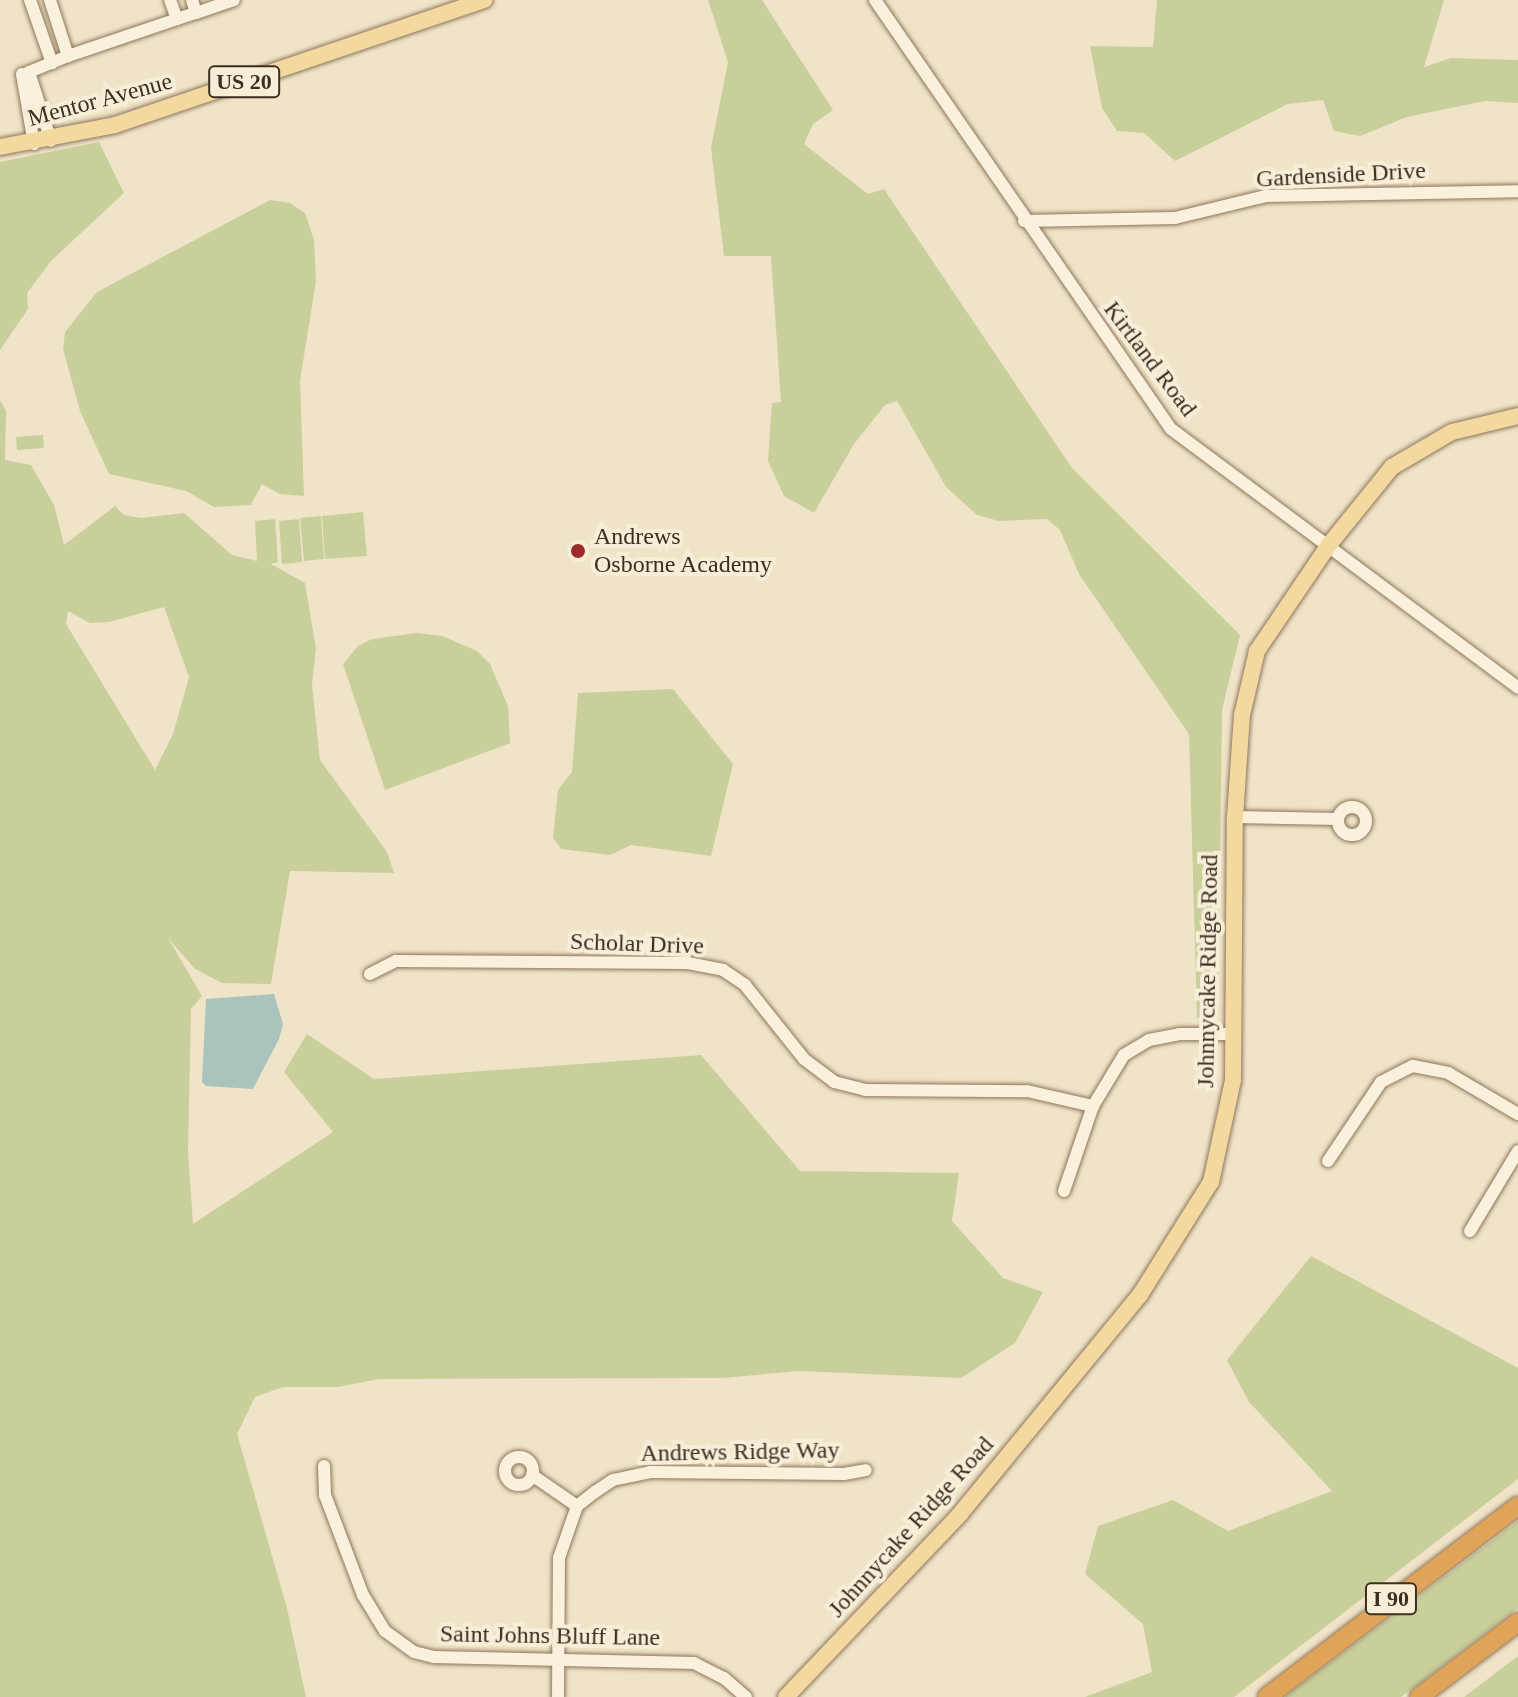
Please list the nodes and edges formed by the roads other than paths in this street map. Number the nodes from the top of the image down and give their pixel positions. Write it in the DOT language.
graph roads {
  1 [pos="30,0"];
  2 [pos="50,0"];
  3 [pos="170,0"];
  4 [pos="234,0"];
  5 [pos="484,0"];
  6 [pos="875,0"];
  7 [pos="194,6"];
  8 [pos="177,19"];
  9 [pos="68,56"];
  10 [pos="52,63"];
  11 [pos="22,74"];
  12 [pos="42,142"];
  13 [pos="0,147"];
  14 [pos="1518,191"];
  15 [pos="1024,221"];
  16 [pos="1518,416"];
  17 [pos="1328,546"];
  18 [pos="1518,688"];
  19 [pos="1235,817"];
  20 [pos="1337,819"];
  21 [pos="370,974"];
  22 [pos="1233,1034"];
  23 [pos="1093,1106"];
  24 [pos="1518,1114"];
  25 [pos="1518,1151"];
  26 [pos="1328,1161"];
  27 [pos="1064,1191"];
  28 [pos="1470,1231"];
  29 [pos="324,1466"];
  30 [pos="866,1470"];
  31 [pos="532,1475"];
  32 [pos="577,1506"];
  33 [pos="1518,1506"];
  34 [pos="1518,1622"];
  35 [pos="558,1659"];
  36 [pos="558,1697"];
  37 [pos="746,1697"];
  38 [pos="786,1697"];
  39 [pos="1267,1697"];
  40 [pos="1419,1697"];
  1 -- 10 [label="street"];
  2 -- 9 [label="street"];
  3 -- 8 [label="street"];
  4 -- 7 [label="street"];
  5 -- 12 [label="main road, Mentor Avenue / US 20"];
  6 -- 15 [label="street, Kirtland Road"];
  7 -- 8 [label="street"];
  8 -- 9 [label="street"];
  9 -- 10 [label="street"];
  10 -- 12 [label="street"];
  11 -- 12 [label="street"];
  12 -- 13 [label="main road, Mentor Avenue / US 20"];
  14 -- 15 [label="street, Gardenside Drive"];
  15 -- 17 [label="street, Kirtland Road"];
  16 -- 17 [label="main road, Johnnycake Ridge Road"];
  17 -- 18 [label="street, Kirtland Road"];
  17 -- 19 [label="main road, Johnnycake Ridge Road"];
  19 -- 20 [label="street"];
  19 -- 22 [label="main road, Johnnycake Ridge Road"];
  21 -- 23 [label="street, Scholar Drive"];
  22 -- 23 [label="street"];
  22 -- 38 [label="main road, Johnnycake Ridge Road"];
  23 -- 27 [label="street"];
  24 -- 26 [label="street"];
  25 -- 28 [label="street"];
  29 -- 35 [label="street, Saint Johns Bluff Lane"];
  30 -- 32 [label="street, Andrews Ridge Way"];
  31 -- 32 [label="street"];
  32 -- 35 [label="street"];
  33 -- 39 [label="highway, I 90"];
  34 -- 40 [label="highway"];
  35 -- 36 [label="street"];
  35 -- 37 [label="street, Saint Johns Bluff Lane"];
}
